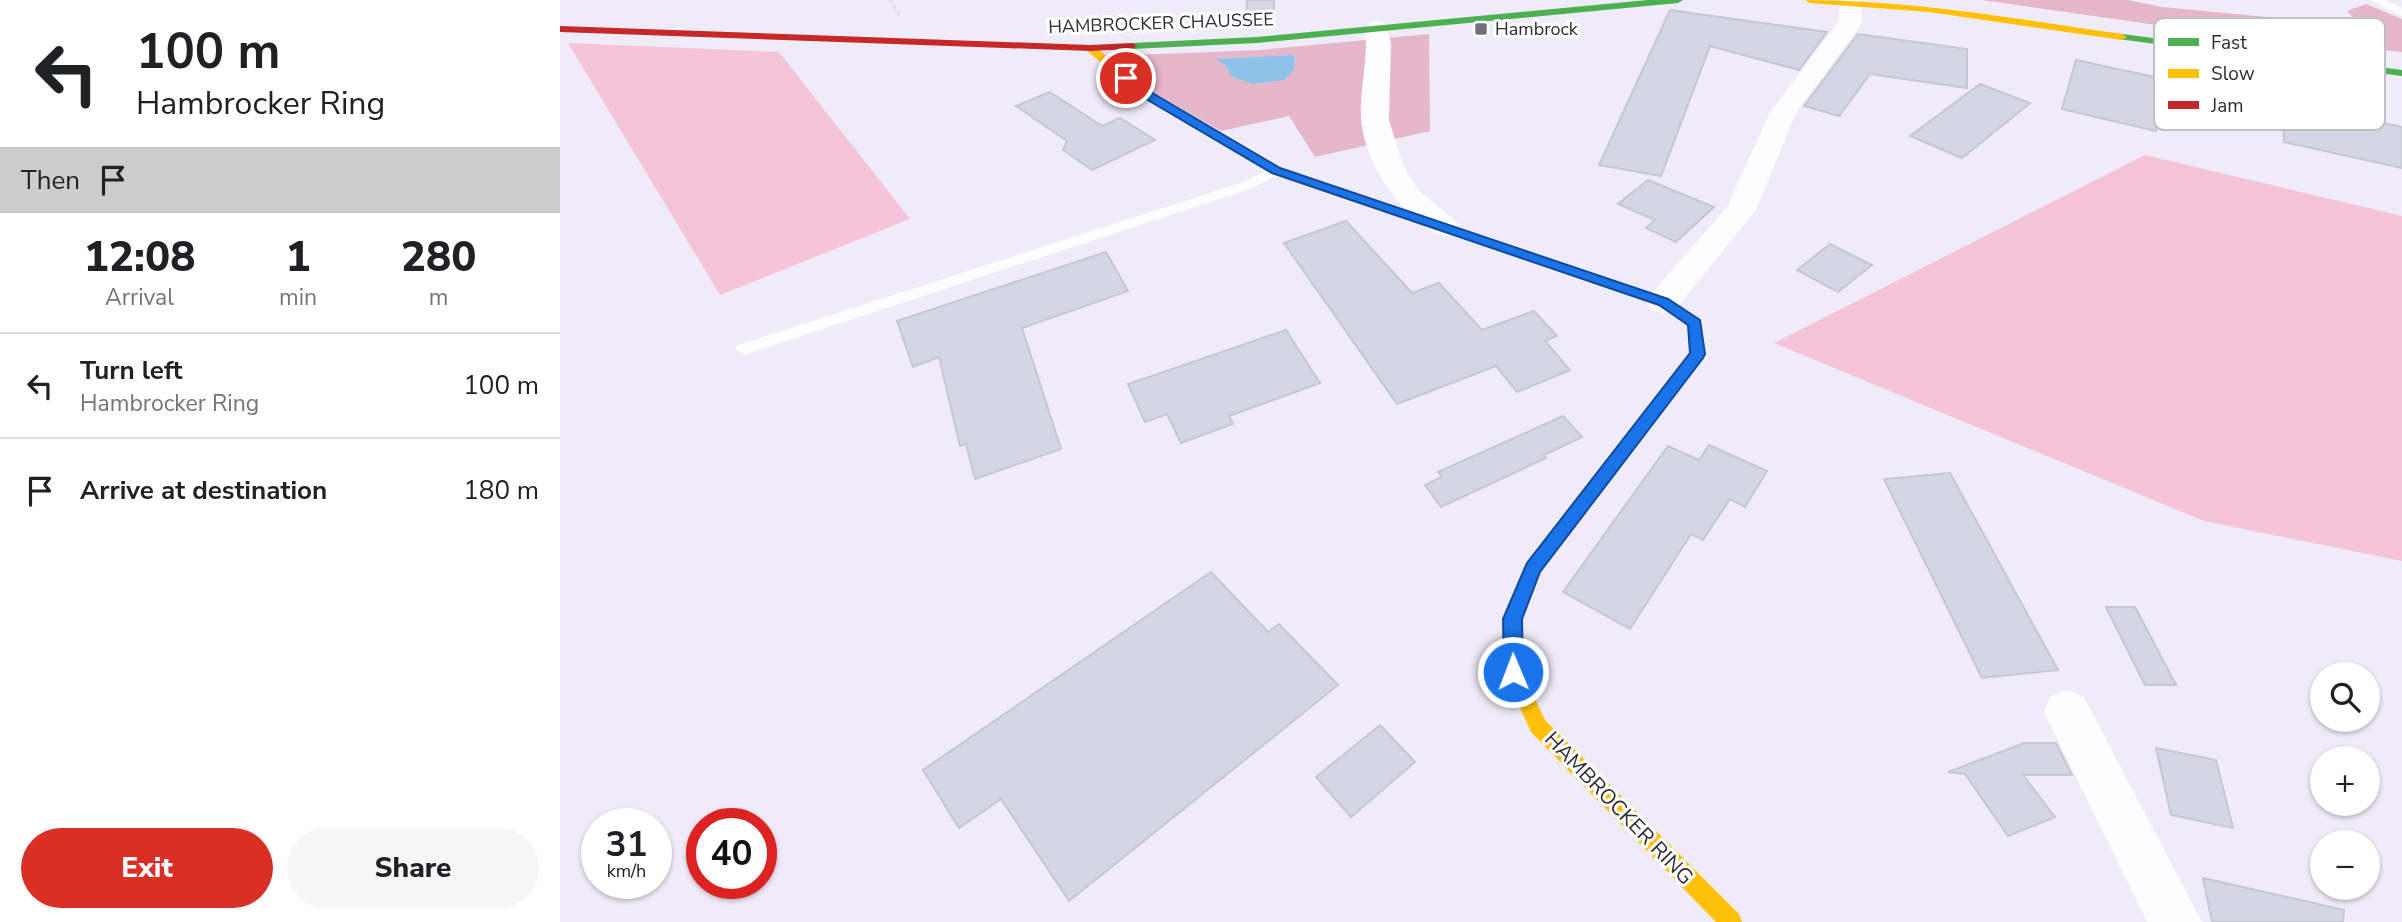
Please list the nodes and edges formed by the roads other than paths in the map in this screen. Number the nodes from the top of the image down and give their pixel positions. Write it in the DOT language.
graph roads {
  1 [pos="1678,0"];
  2 [pos="1810,0"];
  3 [pos="2375,0"];
  4 [pos="1850,2"];
  5 [pos="2402,12"];
  6 [pos="1377,28"];
  7 [pos="560,29"];
  8 [pos="2154,43"];
  9 [pos="1090,48"];
  10 [pos="1276,171"];
  11 [pos="1445,228"];
  12 [pos="1663,302"];
  13 [pos="744,349"];
  14 [pos="2067,712"];
  15 [pos="1731,922"];
  16 [pos="2175,922"];
  1 -- 6 [label="street, HAMBROCKER CHAUSSEE"];
  2 -- 4 [label="street"];
  3 -- 5 [label="lane"];
  4 -- 8 [label="street"];
  4 -- 12 [label="street"];
  6 -- 9 [label="street, HAMBROCKER CHAUSSEE"];
  6 -- 11 [label="street, HAMBROCKER RING"];
  7 -- 9 [label="street, HAMBROCKER CHAUSSEE"];
  9 -- 10 [label="street, HAMBROCKER RING"];
  10 -- 11 [label="street, HAMBROCKER RING"];
  10 -- 13 [label="lane"];
  11 -- 12 [label="street, HAMBROCKER RING"];
  12 -- 15 [label="street, HAMBROCKER RING"];
  14 -- 16 [label="street"];
}
